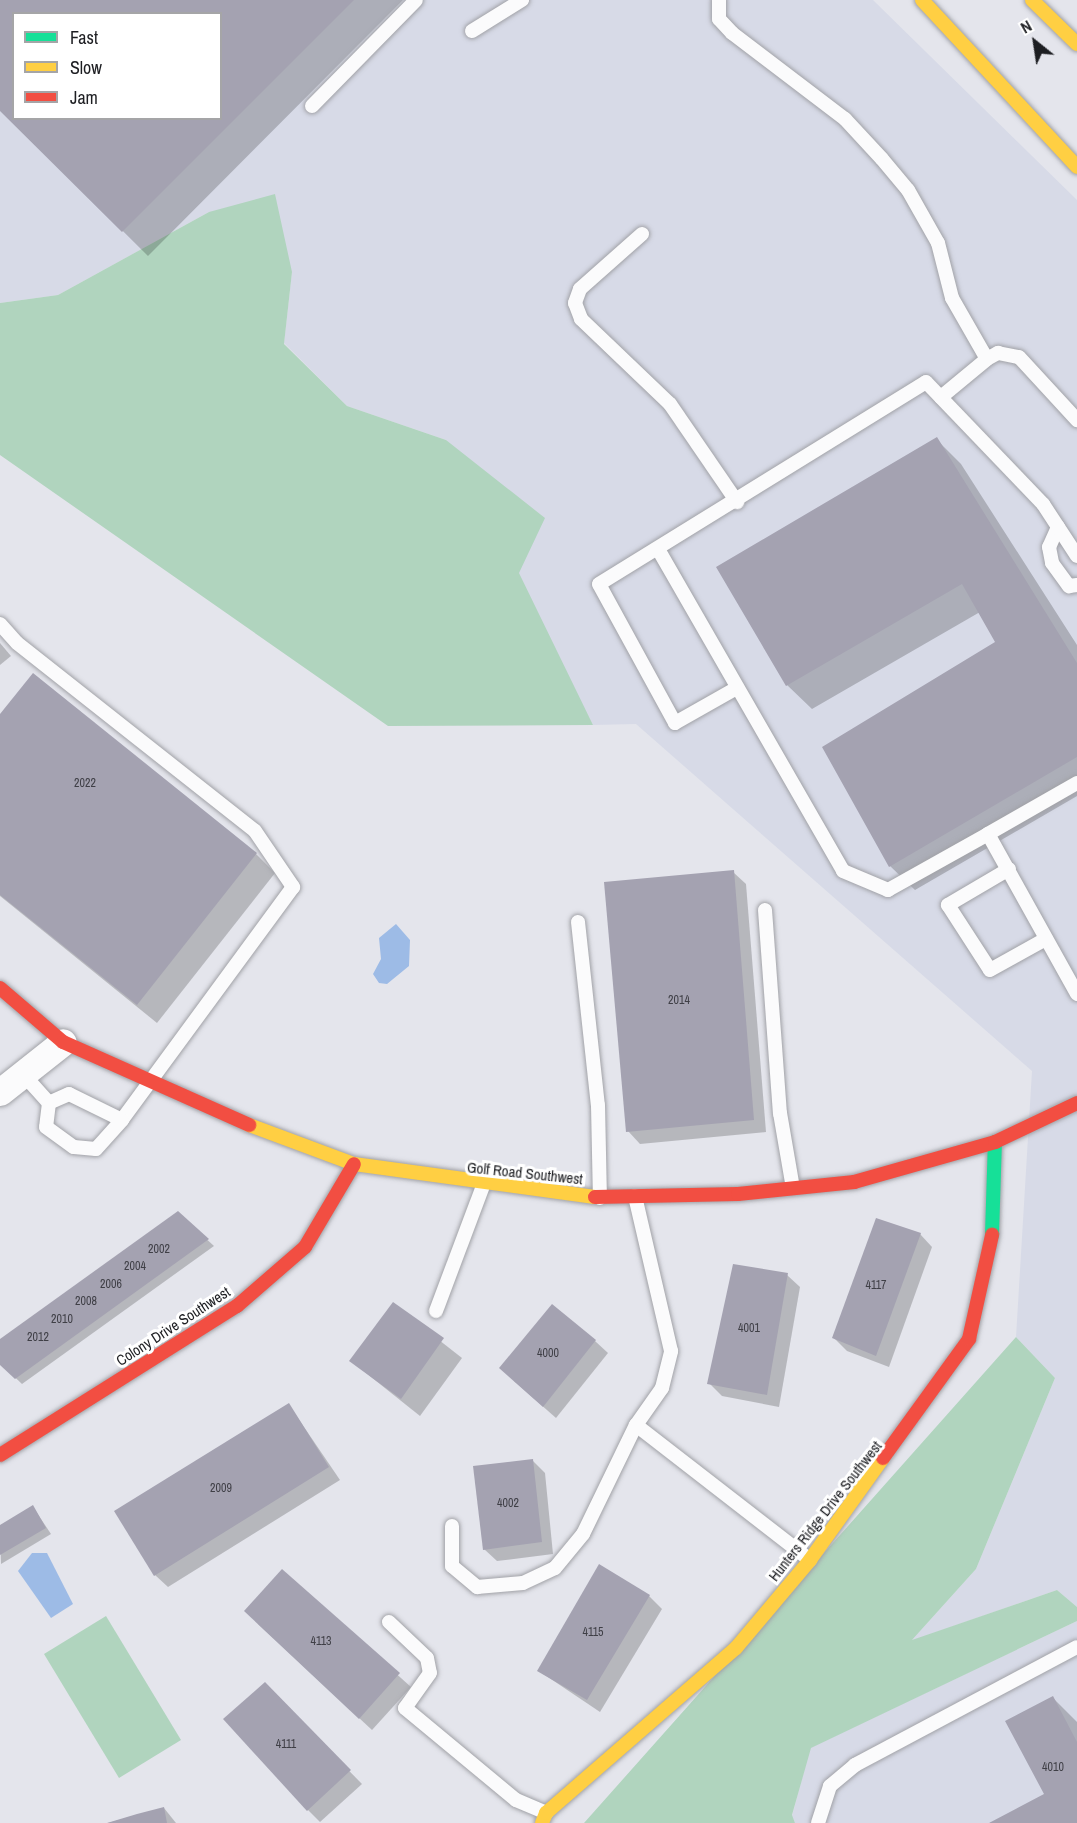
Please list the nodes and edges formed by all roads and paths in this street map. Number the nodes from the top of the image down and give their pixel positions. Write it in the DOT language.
graph roads {
  1 [pos="416,0"];
  2 [pos="522,0"];
  3 [pos="719,0"];
  4 [pos="922,0"];
  5 [pos="1032,0"];
  6 [pos="472,31"];
  7 [pos="1077,44"];
  8 [pos="312,106"];
  9 [pos="1077,167"];
  10 [pos="642,234"];
  11 [pos="987,360"];
  12 [pos="941,397"];
  13 [pos="1077,420"];
  14 [pos="737,502"];
  15 [pos="1058,527"];
  16 [pos="658,549"];
  17 [pos="1076,551"];
  18 [pos="1077,585"];
  19 [pos="0,624"];
  20 [pos="735,689"];
  21 [pos="1077,783"];
  22 [pos="988,834"];
  23 [pos="1009,869"];
  24 [pos="765,910"];
  25 [pos="578,922"];
  26 [pos="1047,939"];
  27 [pos="0,988"];
  28 [pos="1077,994"];
  29 [pos="63,1042"];
  30 [pos="23,1074"];
  31 [pos="153,1084"];
  32 [pos="0,1092"];
  33 [pos="1077,1102"];
  34 [pos="49,1104"];
  35 [pos="122,1120"];
  36 [pos="995,1142"];
  37 [pos="354,1164"];
  38 [pos="483,1186"];
  39 [pos="793,1188"];
  40 [pos="635,1196"];
  41 [pos="600,1198"];
  42 [pos="436,1311"];
  43 [pos="636,1425"];
  44 [pos="0,1455"];
  45 [pos="452,1526"];
  46 [pos="810,1560"];
  47 [pos="389,1622"];
  48 [pos="1077,1647"];
  49 [pos="544,1818"];
  50 [pos="818,1823"];
  1 -- 8 [label="lane"];
  2 -- 6 [label="lane"];
  3 -- 11 [label="lane"];
  4 -- 9 [label="main road"];
  5 -- 7 [label="main road"];
  10 -- 14 [label="lane"];
  11 -- 12 [label="lane"];
  11 -- 13 [label="lane"];
  12 -- 14 [label="lane"];
  12 -- 15 [label="lane"];
  14 -- 16 [label="lane"];
  15 -- 17 [label="lane"];
  15 -- 18 [label="lane"];
  16 -- 20 [label="lane"];
  16 -- 20 [label="lane"];
  19 -- 31 [label="lane"];
  20 -- 22 [label="lane"];
  21 -- 22 [label="lane"];
  22 -- 23 [label="lane"];
  23 -- 26 [label="lane"];
  23 -- 26 [label="lane"];
  24 -- 39 [label="lane"];
  25 -- 41 [label="lane"];
  26 -- 28 [label="lane"];
  27 -- 29 [label="main road, Golf Road Southwest"];
  29 -- 30 [label="street"];
  29 -- 31 [label="main road, Golf Road Southwest"];
  30 -- 32 [label="street"];
  30 -- 34 [label="lane"];
  31 -- 35 [label="lane"];
  31 -- 37 [label="main road, Golf Road Southwest"];
  33 -- 36 [label="main road, Golf Road Southwest"];
  34 -- 35 [label="lane"];
  34 -- 35 [label="lane"];
  36 -- 39 [label="main road, Golf Road Southwest"];
  36 -- 46 [label="main road, Hunters Ridge Drive Southwest"];
  37 -- 38 [label="main road, Golf Road Southwest"];
  37 -- 44 [label="main road, Colony Drive Southwest"];
  38 -- 41 [label="main road, Golf Road Southwest"];
  38 -- 42 [label="lane"];
  39 -- 40 [label="main road, Golf Road Southwest"];
  40 -- 41 [label="main road, Golf Road Southwest"];
  40 -- 43 [label="lane"];
  43 -- 45 [label="lane"];
  43 -- 46 [label="lane"];
  46 -- 49 [label="main road, Hunters Ridge Drive Southwest"];
  47 -- 49 [label="lane"];
  48 -- 50 [label="lane"];
}
